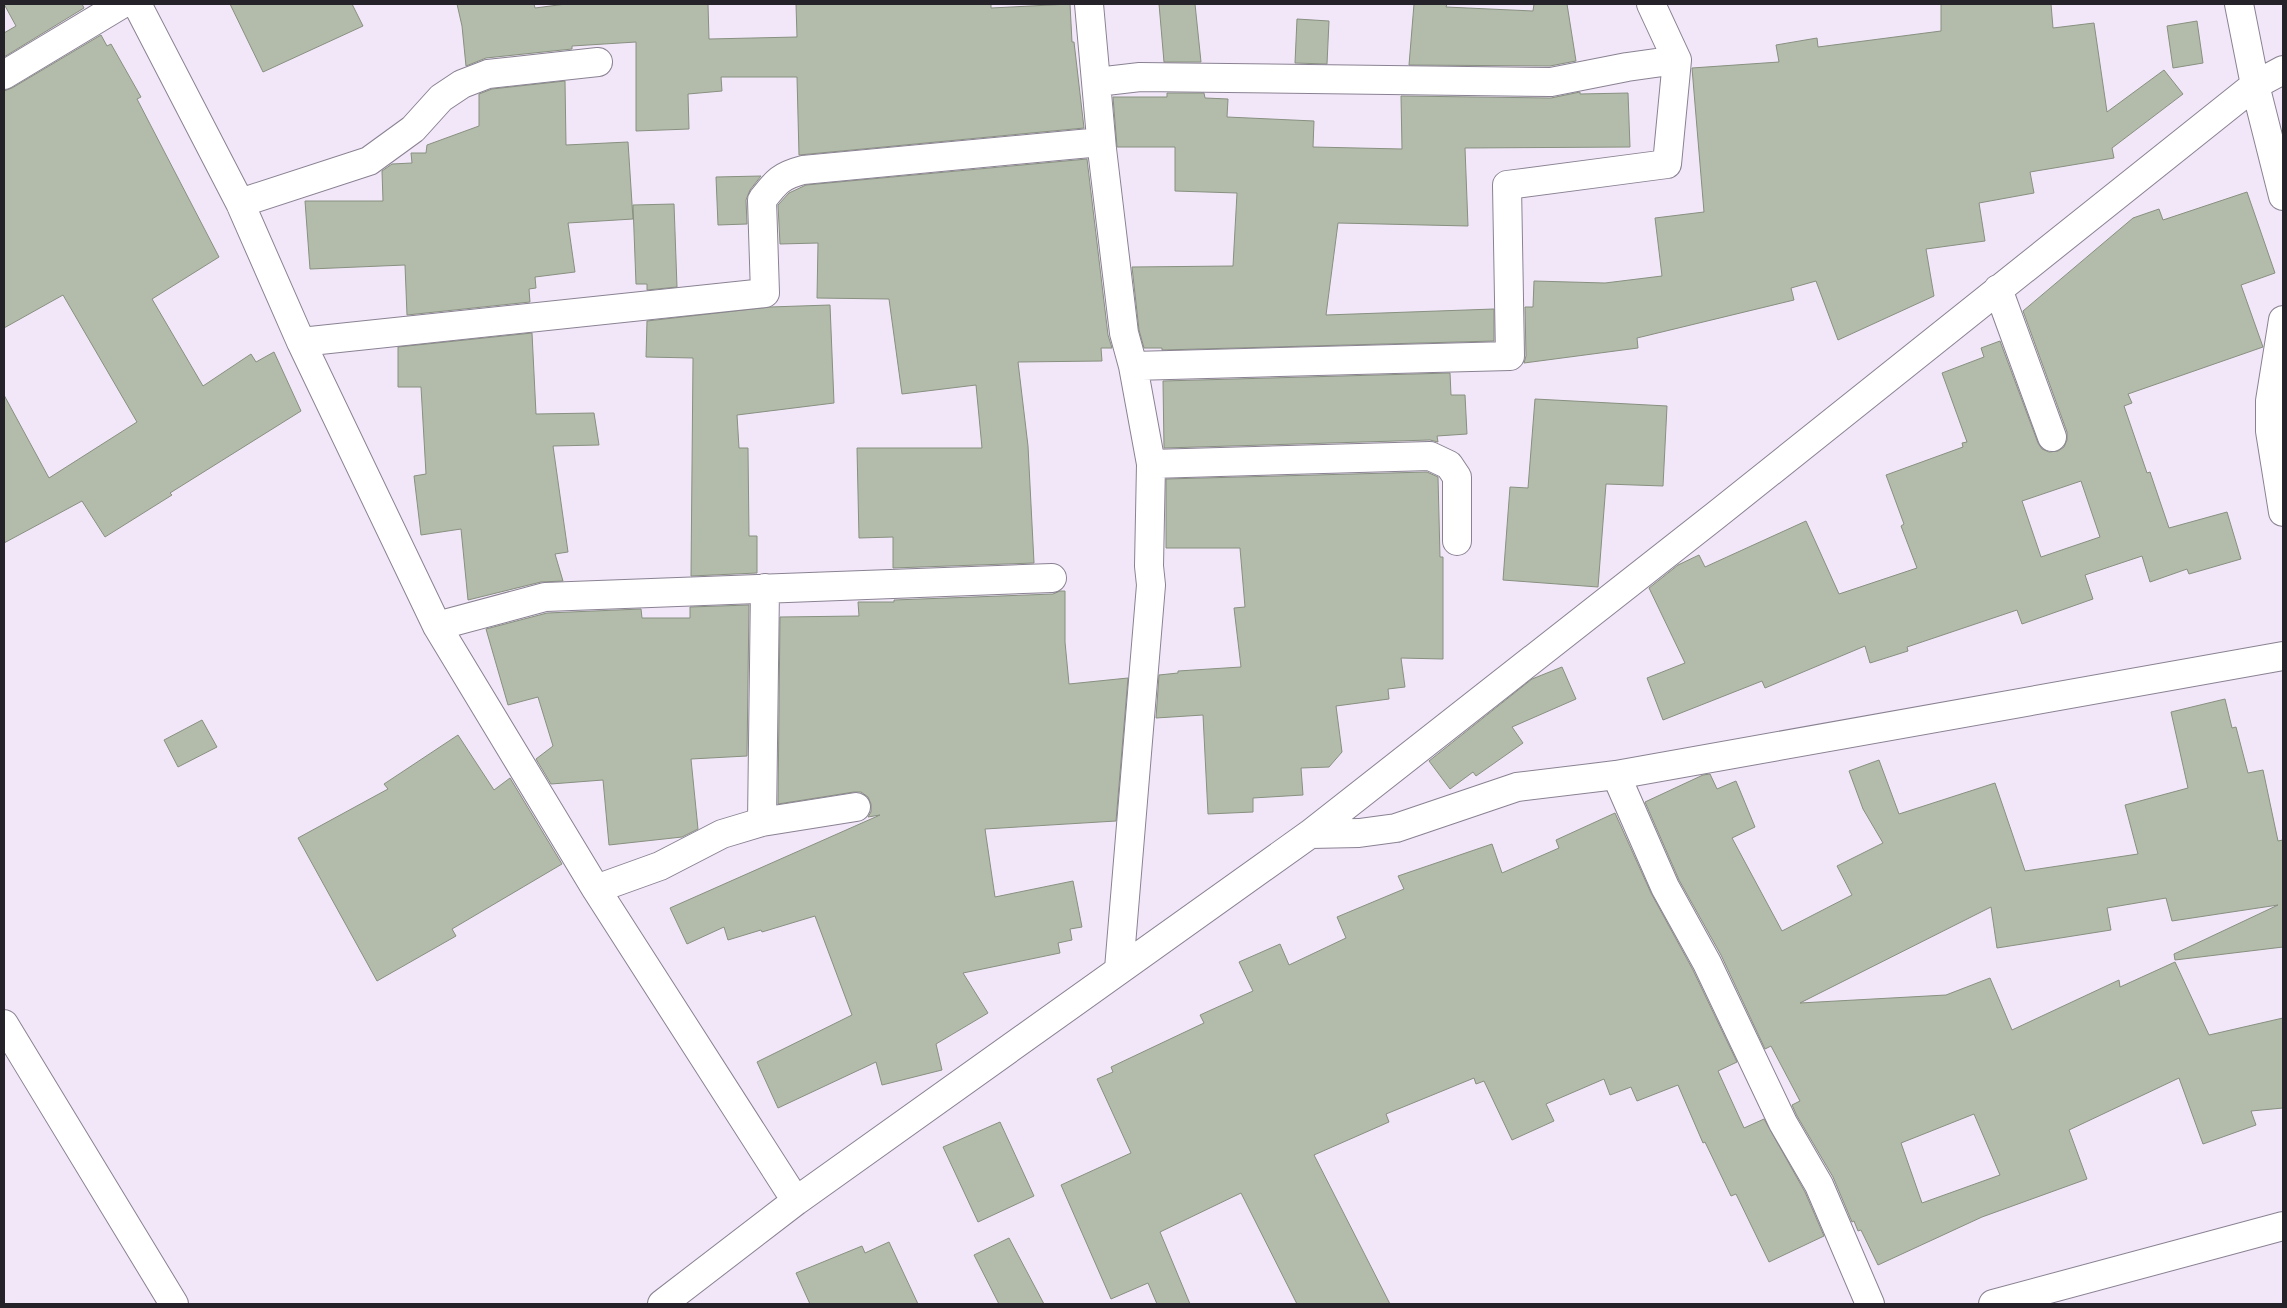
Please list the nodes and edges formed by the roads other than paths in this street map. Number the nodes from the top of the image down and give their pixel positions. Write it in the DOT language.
graph roads {
  1 [pos="122,4"];
  2 [pos="137,4"];
  3 [pos="1089,4"];
  4 [pos="1650,4"];
  5 [pos="2239,4"];
  6 [pos="1677,60"];
  7 [pos="598,62"];
  8 [pos="2283,70"];
  9 [pos="4,75"];
  10 [pos="1097,82"];
  11 [pos="2255,85"];
  12 [pos="1101,142"];
  13 [pos="2283,196"];
  14 [pos="240,204"];
  15 [pos="1998,289"];
  16 [pos="2283,320"];
  17 [pos="301,342"];
  18 [pos="1133,366"];
  19 [pos="2277,430"];
  20 [pos="2052,437"];
  21 [pos="1151,464"];
  22 [pos="2283,512"];
  23 [pos="1457,540"];
  24 [pos="1052,578"];
  25 [pos="765,588"];
  26 [pos="437,626"];
  27 [pos="2283,656"];
  28 [pos="1616,775"];
  29 [pos="856,807"];
  30 [pos="762,822"];
  31 [pos="1310,834"];
  32 [pos="596,889"];
  33 [pos="1119,969"];
  34 [pos="4,1024"];
  35 [pos="796,1201"];
  36 [pos="2283,1226"];
  37 [pos="2009,1302"];
  38 [pos="174,1304"];
  39 [pos="662,1304"];
  40 [pos="1870,1304"];
  1 -- 9 [label="street"];
  2 -- 14 [label="street"];
  3 -- 10 [label="street"];
  4 -- 6 [label="street"];
  5 -- 11 [label="street"];
  6 -- 10 [label="street"];
  6 -- 18 [label="street"];
  7 -- 14 [label="street"];
  8 -- 11 [label="street"];
  10 -- 12 [label="street"];
  11 -- 13 [label="street"];
  11 -- 15 [label="street"];
  12 -- 17 [label="street"];
  12 -- 18 [label="street"];
  14 -- 17 [label="street"];
  15 -- 20 [label="street"];
  15 -- 31 [label="street"];
  16 -- 19 [label="street"];
  17 -- 26 [label="street"];
  18 -- 21 [label="street"];
  19 -- 22 [label="street"];
  21 -- 23 [label="street"];
  21 -- 33 [label="street"];
  24 -- 25 [label="street"];
  25 -- 26 [label="street"];
  25 -- 30 [label="street"];
  26 -- 32 [label="street"];
  27 -- 28 [label="street"];
  28 -- 31 [label="street"];
  28 -- 40 [label="street"];
  29 -- 30 [label="street"];
  30 -- 32 [label="street"];
  31 -- 33 [label="street"];
  32 -- 35 [label="street"];
  33 -- 35 [label="street"];
  34 -- 38 [label="street"];
  35 -- 39 [label="street"];
  36 -- 37 [label="street"];
}
